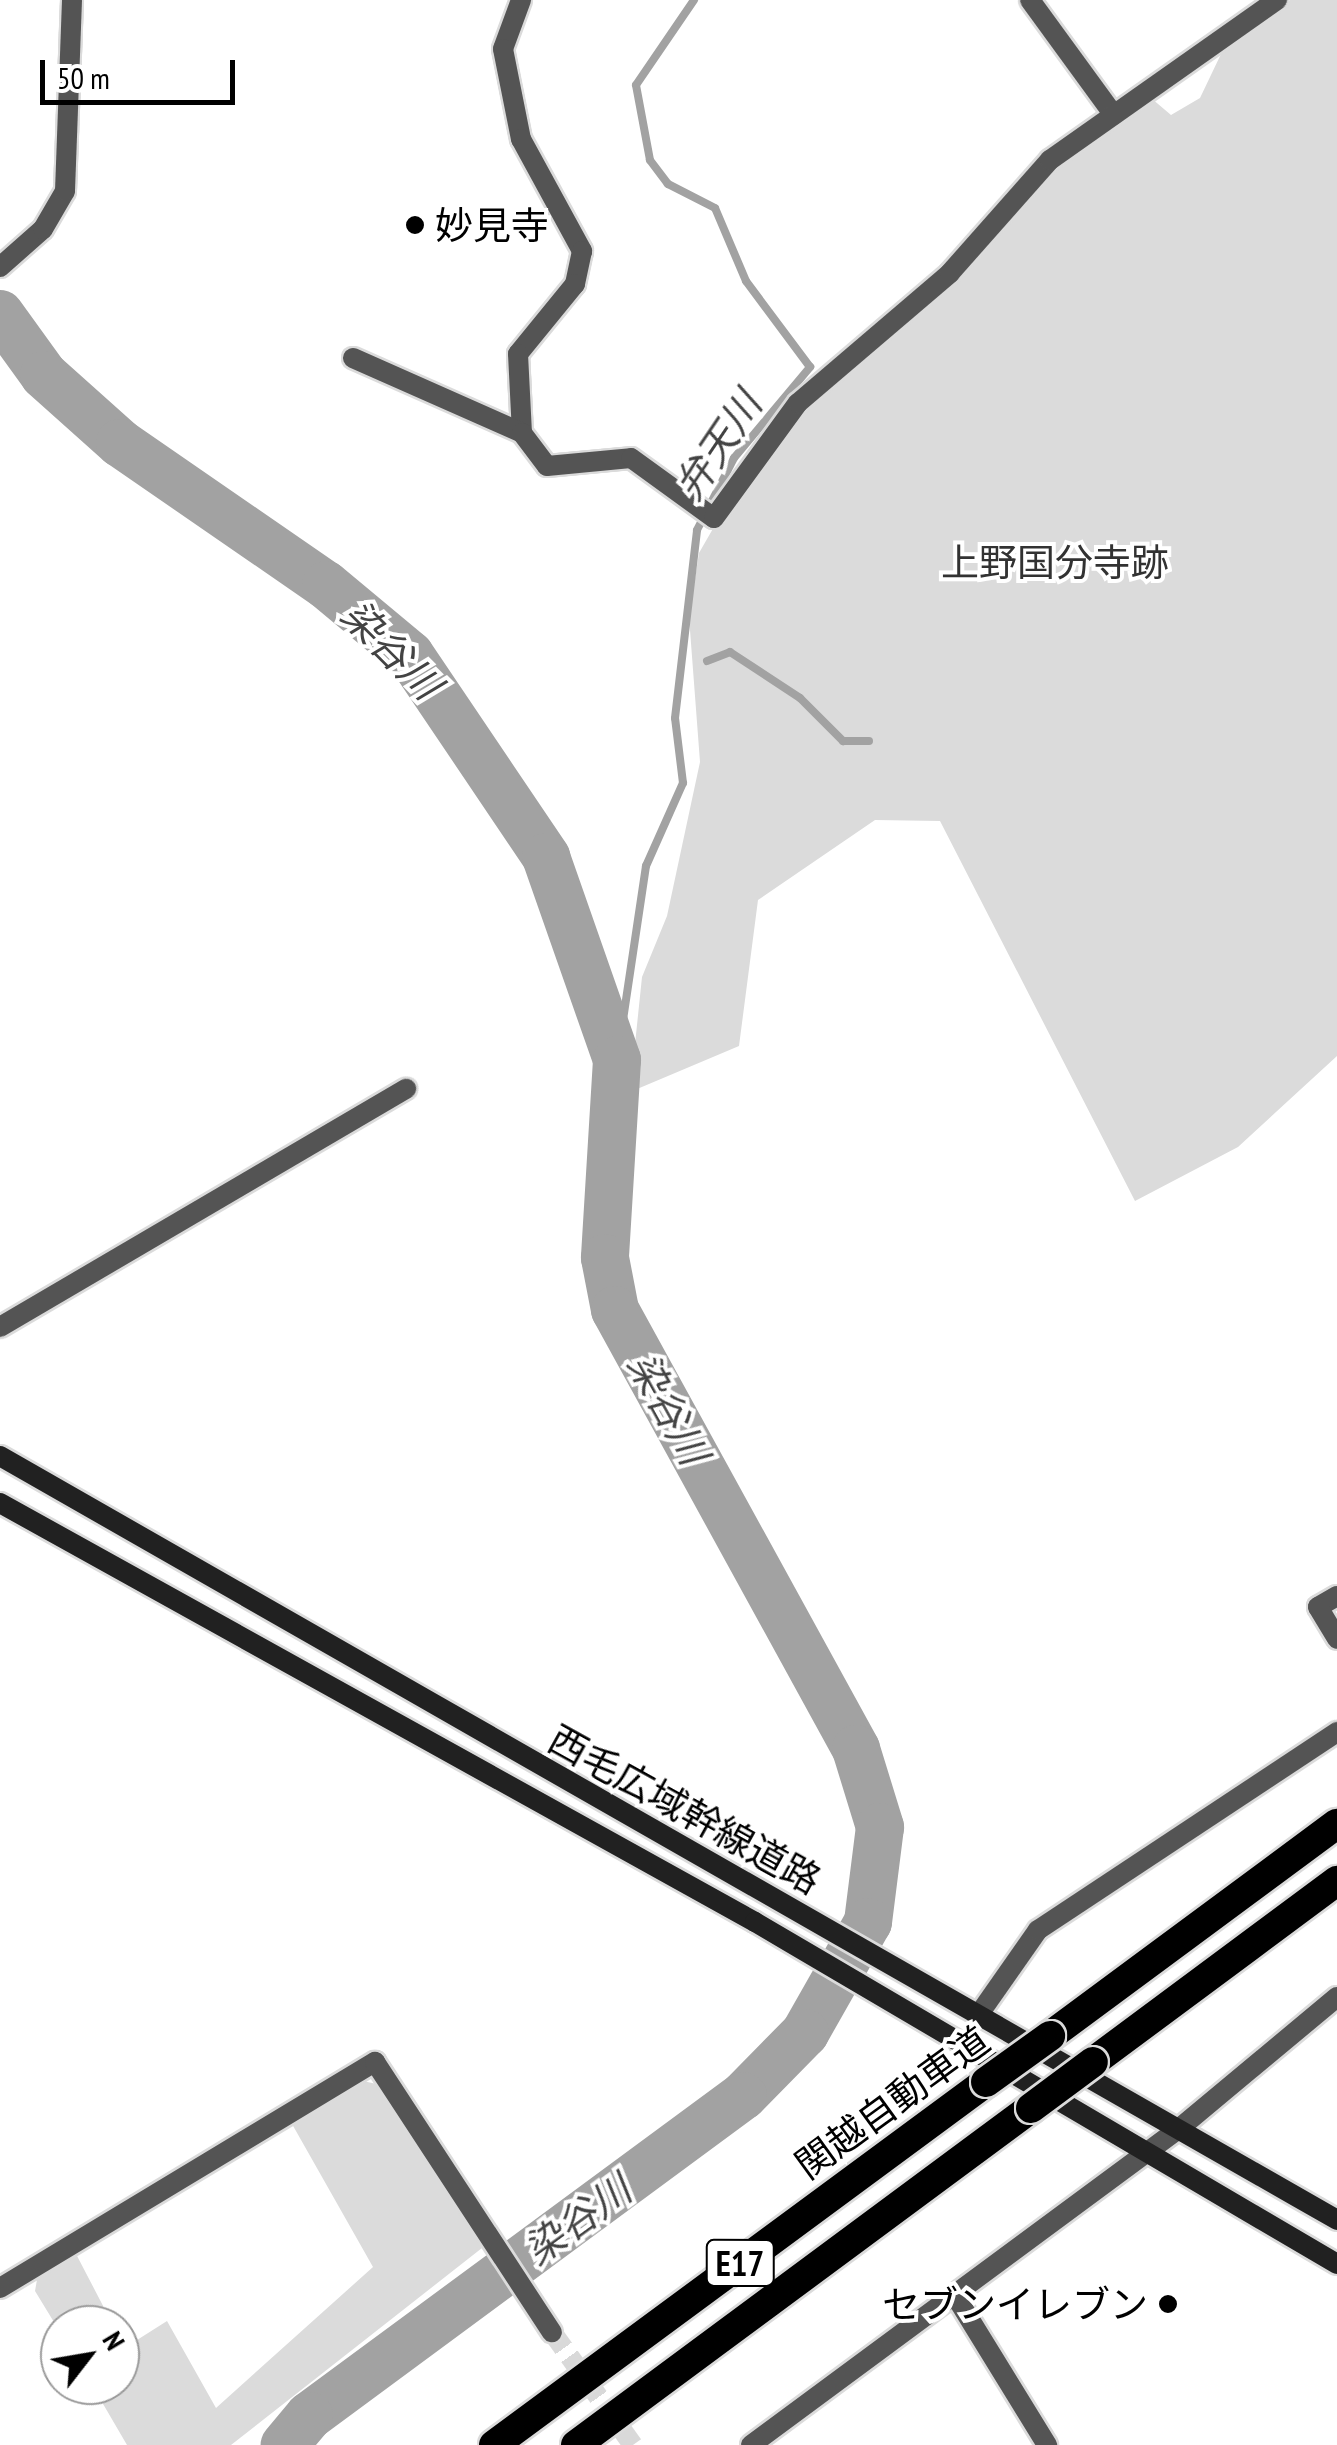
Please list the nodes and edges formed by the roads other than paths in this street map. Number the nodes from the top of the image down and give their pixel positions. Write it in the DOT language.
graph roads {
  1 [pos="72,0"];
  2 [pos="522,0"];
  3 [pos="1030,0"];
  4 [pos="1277,0"];
  5 [pos="1114,115"];
  6 [pos="0,267"];
  7 [pos="353,358"];
  8 [pos="522,433"];
  9 [pos="406,1088"];
  10 [pos="0,1328"];
  11 [pos="0,1456"];
  12 [pos="0,1503"];
  13 [pos="1337,1596"];
  14 [pos="1337,1639"];
  15 [pos="1337,1732"];
  16 [pos="1337,1824"];
  17 [pos="1337,1881"];
  18 [pos="1337,1997"];
  19 [pos="977,2017"];
  20 [pos="1181,2127"];
  21 [pos="1146,2150"];
  22 [pos="1337,2220"];
  23 [pos="1337,2264"];
  24 [pos="0,2288"];
  25 [pos="956,2297"];
  26 [pos="552,2332"];
  27 [pos="494,2445"];
  28 [pos="576,2445"];
  29 [pos="751,2445"];
  30 [pos="1047,2445"];
  1 -- 6 [label="street"];
  2 -- 8 [label="street"];
  3 -- 5 [label="street"];
  4 -- 5 [label="street"];
  5 -- 8 [label="street"];
  7 -- 8 [label="street"];
  9 -- 10 [label="street"];
  11 -- 19 [label="main road, 西毛広域幹線道路"];
  12 -- 21 [label="main road, 西毛広域幹線道路"];
  13 -- 14 [label="street"];
  15 -- 19 [label="street"];
  16 -- 27 [label="highway, 関越自動車道 / E17, bridge"];
  17 -- 28 [label="highway, E17, bridge"];
  18 -- 20 [label="street"];
  19 -- 20 [label="main road, 西毛広域幹線道路"];
  20 -- 21 [label="street"];
  20 -- 22 [label="main road, 西毛広域幹線道路"];
  21 -- 23 [label="main road, 西毛広域幹線道路"];
  21 -- 25 [label="street"];
  24 -- 26 [label="street"];
  25 -- 29 [label="street"];
  25 -- 30 [label="street"];
}
